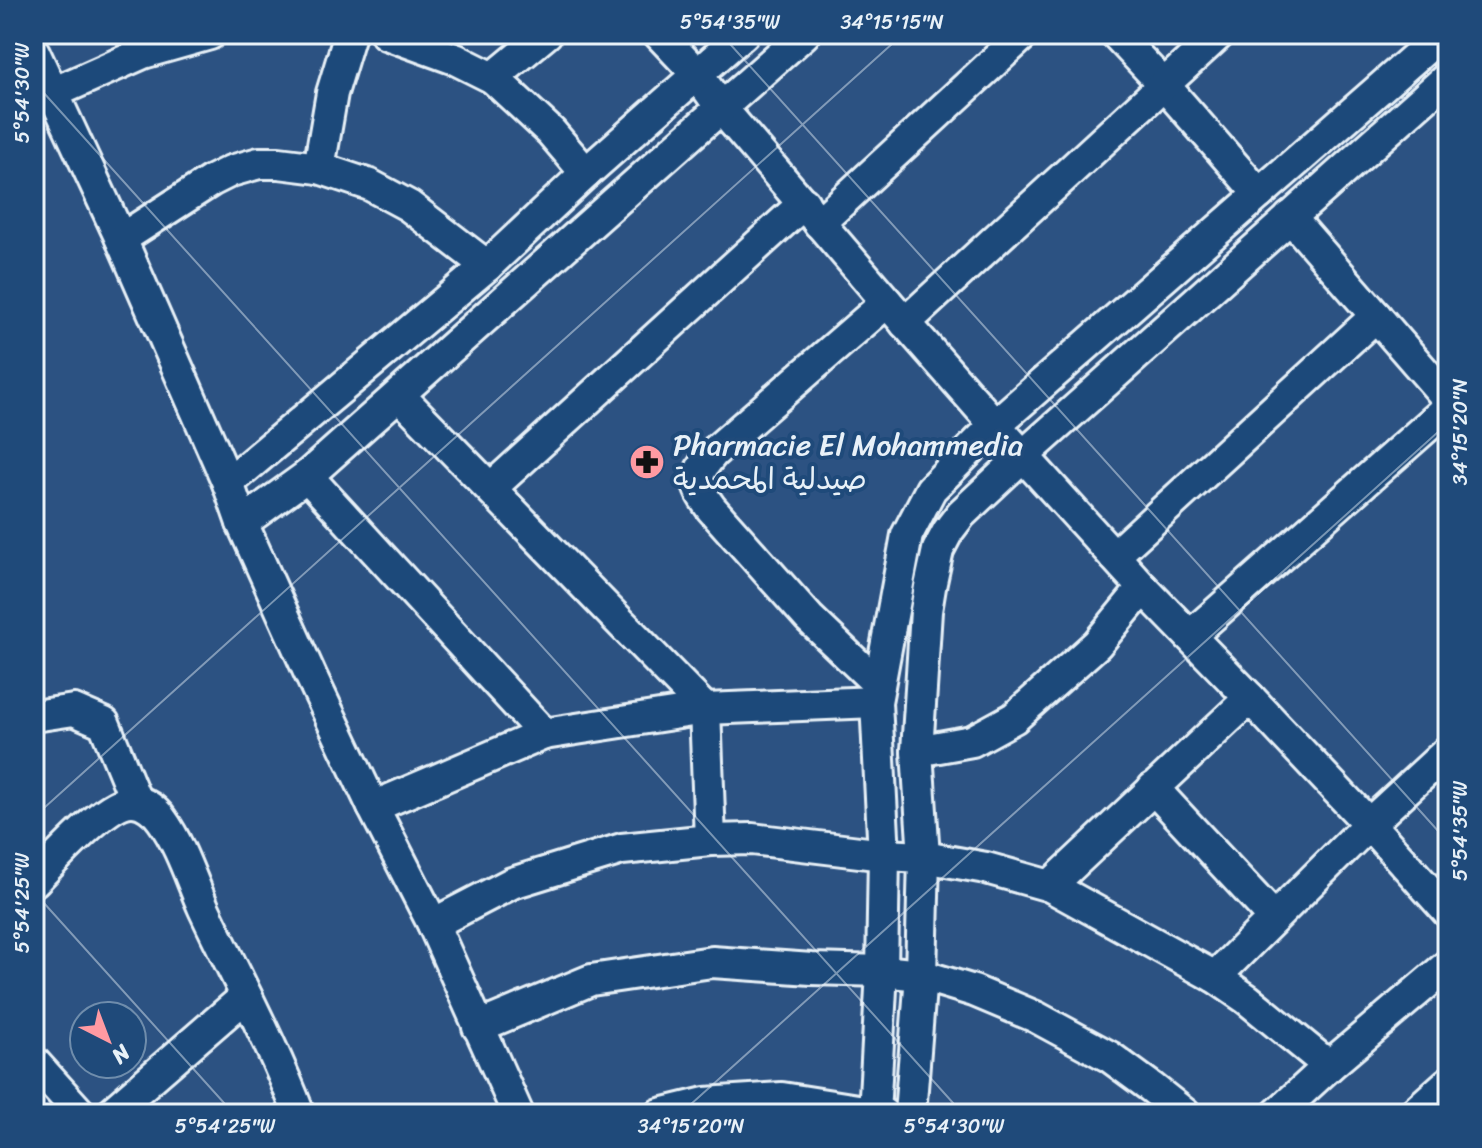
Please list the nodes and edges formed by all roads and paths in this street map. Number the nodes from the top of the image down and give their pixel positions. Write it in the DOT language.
graph roads {
  1 [pos="210,34"];
  2 [pos="350,34"];
  3 [pos="386,34"];
  4 [pos="546,34"];
  5 [pos="659,34"];
  6 [pos="743,34"];
  7 [pos="804,34"];
  8 [pos="1024,34"];
  9 [pos="1116,34"];
  10 [pos="1219,34"];
  11 [pos="1442,34"];
  12 [pos="34,52"];
  13 [pos="697,74"];
  14 [pos="1448,77"];
  15 [pos="493,78"];
  16 [pos="1164,85"];
  17 [pos="53,93"];
  18 [pos="722,109"];
  19 [pos="319,168"];
  20 [pos="586,173"];
  21 [pos="1259,194"];
  22 [pos="811,213"];
  23 [pos="1290,217"];
  24 [pos="121,239"];
  25 [pos="487,266"];
  26 [pos="896,312"];
  27 [pos="1376,316"];
  28 [pos="399,395"];
  29 [pos="1448,399"];
  30 [pos="1448,408"];
  31 [pos="995,425"];
  32 [pos="1024,455"];
  33 [pos="307,476"];
  34 [pos="228,483"];
  35 [pos="491,488"];
  36 [pos="242,523"];
  37 [pos="1114,556"];
  38 [pos="898,585"];
  39 [pos="930,587"];
  40 [pos="1143,588"];
  41 [pos="1190,636"];
  42 [pos="878,693"];
  43 [pos="1250,698"];
  44 [pos="705,709"];
  45 [pos="34,716"];
  46 [pos="544,734"];
  47 [pos="917,751"];
  48 [pos="1448,751"];
  49 [pos="1153,788"];
  50 [pos="136,801"];
  51 [pos="373,807"];
  52 [pos="1369,824"];
  53 [pos="710,840"];
  54 [pos="884,855"];
  55 [pos="924,857"];
  56 [pos="34,881"];
  57 [pos="1050,886"];
  58 [pos="1448,912"];
  59 [pos="1274,918"];
  60 [pos="433,924"];
  61 [pos="1448,965"];
  62 [pos="882,971"];
  63 [pos="921,975"];
  64 [pos="1215,977"];
  65 [pos="246,996"];
  66 [pos="478,1027"];
  67 [pos="34,1062"];
  68 [pos="1329,1066"];
  69 [pos="1448,1083"];
  70 [pos="292,1110"];
  71 [pos="877,1113"];
  72 [pos="81,1114"];
  73 [pos="110,1114"];
  74 [pos="518,1114"];
  75 [pos="660,1114"];
  76 [pos="910,1114"];
  77 [pos="1185,1114"];
  78 [pos="1277,1114"];
  79 [pos="1413,1114"];
  1 -- 17 [label="street"];
  2 -- 19 [label="street"];
  3 -- 15 [label="street"];
  4 -- 15 [label="street"];
  5 -- 13 [label="street"];
  6 -- 13 [label="street"];
  7 -- 18 [label="street"];
  8 -- 22 [label="street"];
  9 -- 16 [label="street"];
  10 -- 16 [label="street"];
  11 -- 21 [label="street"];
  12 -- 17 [label="street"];
  13 -- 18 [label="street"];
  13 -- 20 [label="street"];
  14 -- 23 [label="street"];
  15 -- 20 [label="street"];
  16 -- 21 [label="street"];
  16 -- 26 [label="street"];
  17 -- 24 [label="street"];
  18 -- 22 [label="street"];
  18 -- 28 [label="street"];
  19 -- 24 [label="street"];
  19 -- 25 [label="street"];
  20 -- 25 [label="street"];
  21 -- 31 [label="street"];
  22 -- 26 [label="street"];
  22 -- 35 [label="street"];
  23 -- 27 [label="street"];
  23 -- 32 [label="street"];
  24 -- 34 [label="street"];
  25 -- 34 [label="street"];
  26 -- 31 [label="street"];
  26 -- 42 [label="street"];
  27 -- 29 [label="street"];
  27 -- 37 [label="street"];
  28 -- 33 [label="street"];
  28 -- 35 [label="street"];
  30 -- 41 [label="street"];
  31 -- 32 [label="street"];
  31 -- 38 [label="street"];
  32 -- 37 [label="street"];
  32 -- 39 [label="street"];
  33 -- 36 [label="street"];
  33 -- 46 [label="street"];
  34 -- 36 [label="street"];
  35 -- 44 [label="street"];
  36 -- 51 [label="street"];
  37 -- 40 [label="street"];
  38 -- 39 [label="street"];
  38 -- 42 [label="street"];
  39 -- 47 [label="street"];
  40 -- 41 [label="street"];
  40 -- 47 [label="street"];
  41 -- 43 [label="street"];
  42 -- 44 [label="street"];
  42 -- 54 [label="street"];
  43 -- 49 [label="street"];
  43 -- 52 [label="street"];
  44 -- 46 [label="street"];
  44 -- 53 [label="street"];
  45 -- 50 [label="street"];
  46 -- 51 [label="street"];
  47 -- 55 [label="street"];
  48 -- 52 [label="street"];
  49 -- 57 [label="street"];
  49 -- 59 [label="street"];
  50 -- 56 [label="street"];
  50 -- 65 [label="street"];
  51 -- 60 [label="street"];
  52 -- 58 [label="street"];
  52 -- 59 [label="street"];
  53 -- 54 [label="street"];
  53 -- 60 [label="street"];
  54 -- 55 [label="street"];
  54 -- 62 [label="street"];
  55 -- 57 [label="street"];
  55 -- 63 [label="street"];
  57 -- 64 [label="street"];
  59 -- 64 [label="street"];
  60 -- 66 [label="street"];
  61 -- 68 [label="street"];
  62 -- 63 [label="street"];
  62 -- 66 [label="street"];
  62 -- 71 [label="street"];
  63 -- 76 [label="street"];
  63 -- 77 [label="street"];
  64 -- 68 [label="street"];
  65 -- 70 [label="street"];
  65 -- 73 [label="street"];
  66 -- 74 [label="street"];
  67 -- 72 [label="street"];
  68 -- 78 [label="street"];
  69 -- 79 [label="street"];
  71 -- 75 [label="street"];
}
